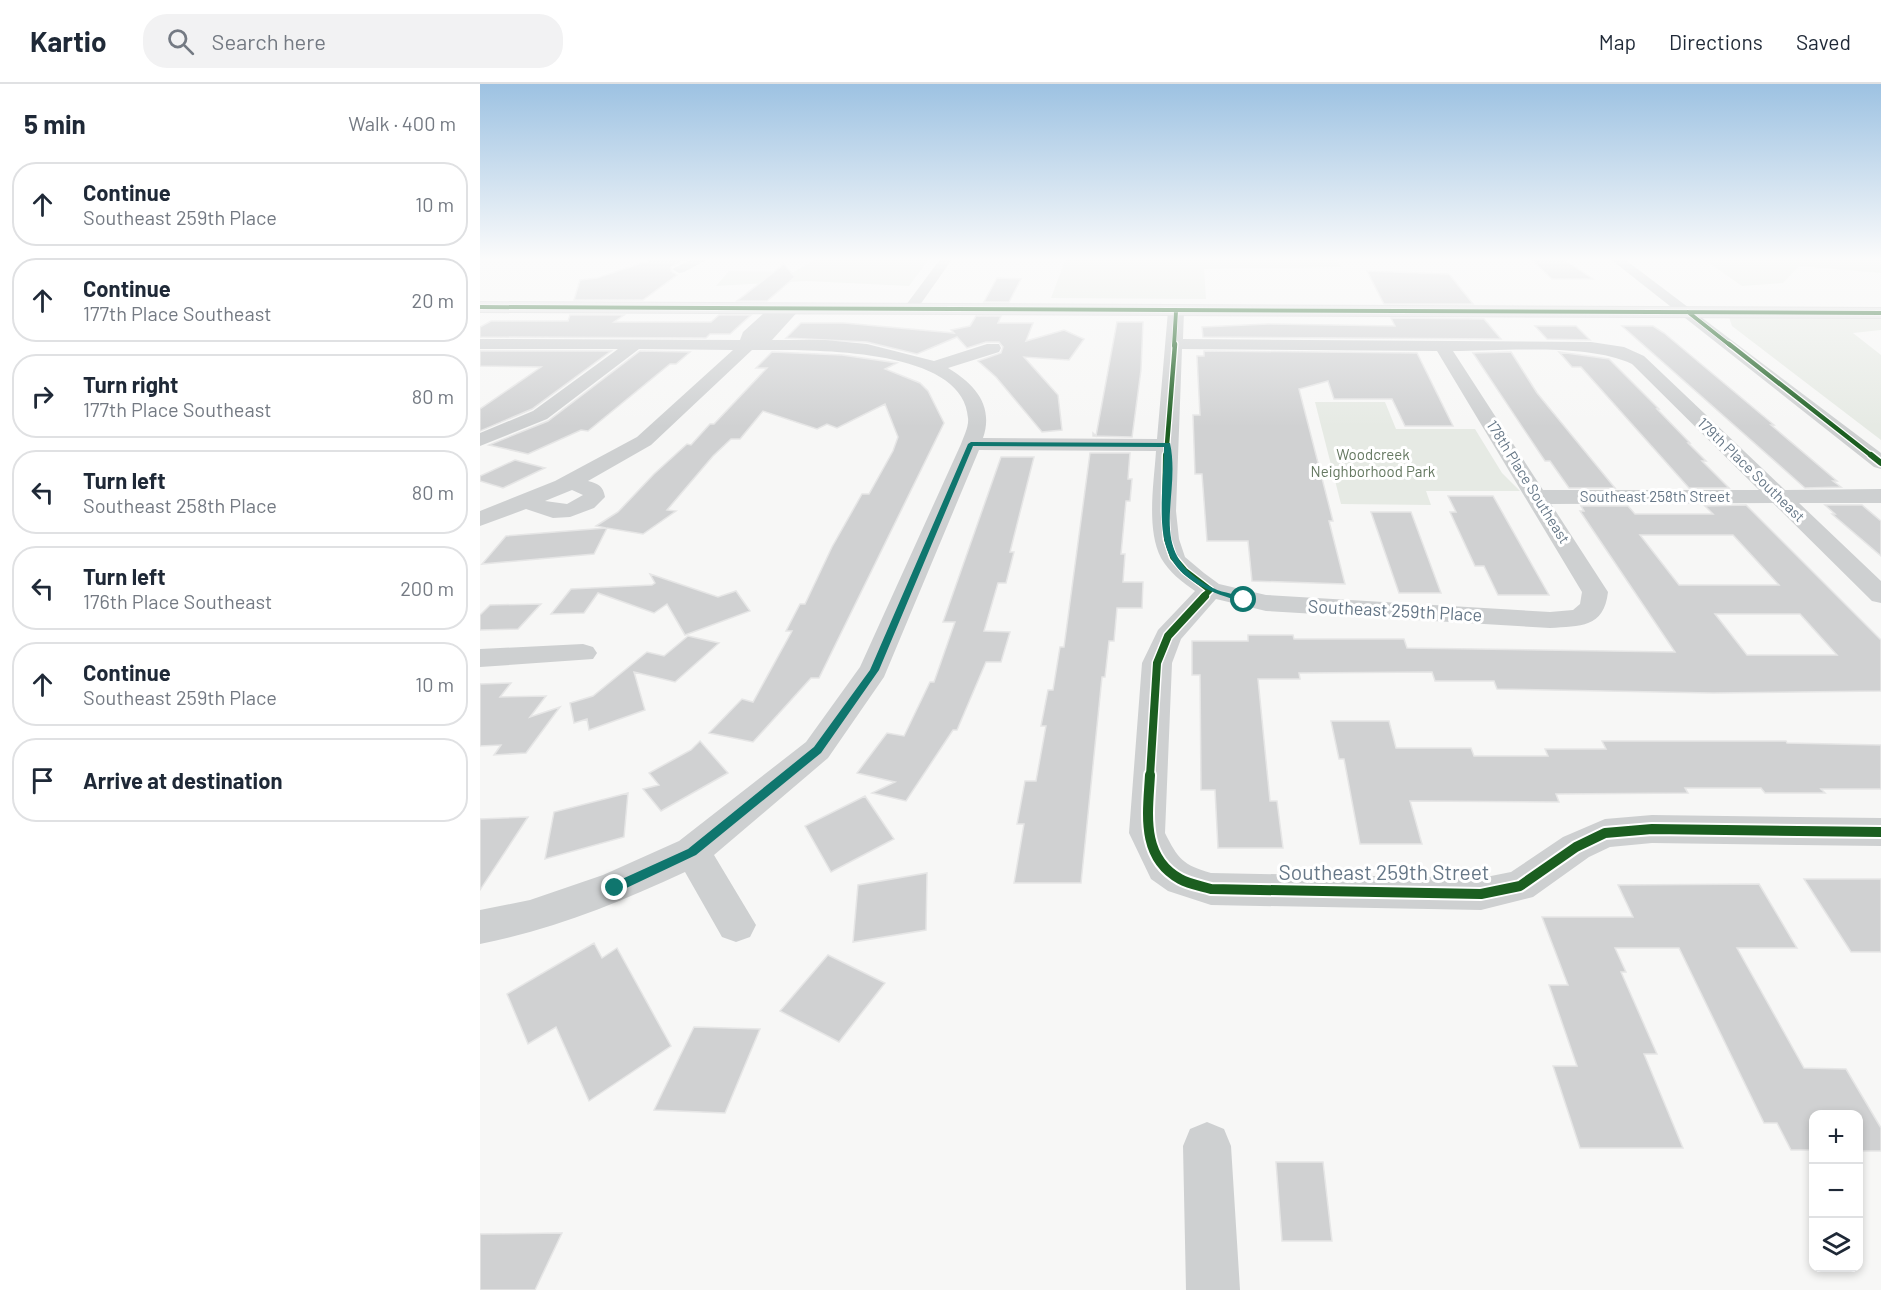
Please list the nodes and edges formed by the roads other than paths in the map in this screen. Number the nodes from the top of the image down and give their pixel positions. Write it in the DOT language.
graph roads {
  1 [pos="782,314"];
  2 [pos="1176,314"];
  3 [pos="1691,314"];
  4 [pos="480,344"];
  5 [pos="1177,344"];
  6 [pos="634,345"];
  7 [pos="748,345"];
  8 [pos="1442,346"];
  9 [pos="993,348"];
  10 [pos="933,367"];
  11 [pos="480,440"];
  12 [pos="971,444"];
  13 [pos="1168,445"];
  14 [pos="1881,463"];
  15 [pos="1778,496"];
  16 [pos="1881,496"];
  17 [pos="1538,497"];
  18 [pos="480,519"];
  19 [pos="1210,590"];
  20 [pos="1881,595"];
  21 [pos="1581,618"];
  22 [pos="583,653"];
  23 [pos="480,658"];
  24 [pos="1881,832"];
  25 [pos="692,852"];
  26 [pos="736,925"];
  27 [pos="480,927"];
  28 [pos="1207,1146"];
  29 [pos="1213,1290"];
  1 -- 7 [label="street"];
  2 -- 5 [label="street"];
  3 -- 14 [label="street"];
  4 -- 6 [label="street"];
  5 -- 8 [label="street"];
  5 -- 13 [label="street"];
  6 -- 7 [label="street"];
  6 -- 11 [label="street"];
  7 -- 10 [label="street"];
  7 -- 18 [label="street"];
  8 -- 15 [label="street, 179th Place Southeast"];
  8 -- 17 [label="street, 178th Place Southeast"];
  9 -- 10 [label="street"];
  10 -- 12 [label="street"];
  12 -- 13 [label="street"];
  12 -- 25 [label="street"];
  13 -- 19 [label="street"];
  15 -- 16 [label="street, Southeast 258th Street"];
  15 -- 17 [label="street, Southeast 258th Street"];
  15 -- 20 [label="street, 179th Place Southeast"];
  17 -- 21 [label="street, 178th Place Southeast"];
  19 -- 21 [label="street, Southeast 259th Place"];
  19 -- 24 [label="street, Southeast 259th Street"];
  22 -- 23 [label="street"];
  25 -- 26 [label="street"];
  25 -- 27 [label="street"];
  28 -- 29 [label="street"];
}
